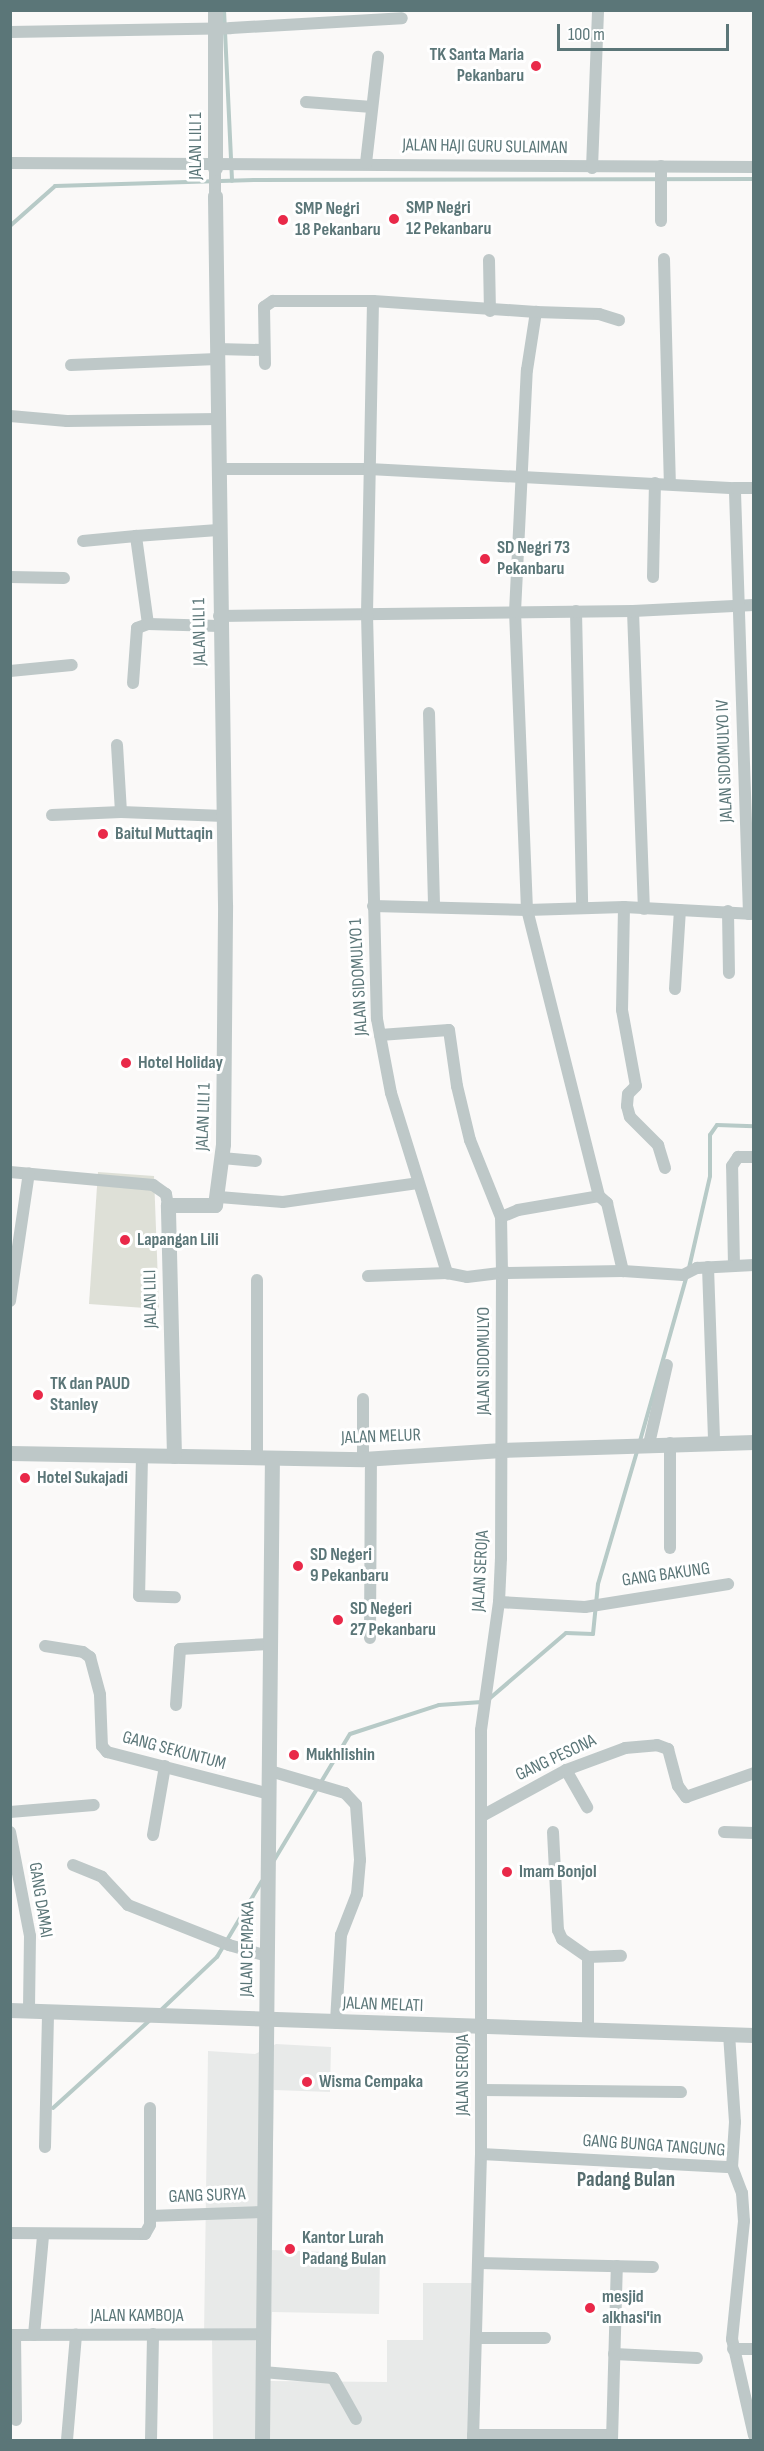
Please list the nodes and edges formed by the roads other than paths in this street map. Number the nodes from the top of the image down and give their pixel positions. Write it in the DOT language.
graph roads {
  1 [pos="215,10"];
  2 [pos="598,10"];
  3 [pos="402,18"];
  4 [pos="215,28"];
  5 [pos="10,32"];
  6 [pos="378,57"];
  7 [pos="306,102"];
  8 [pos="372,107"];
  9 [pos="10,163"];
  10 [pos="366,163"];
  11 [pos="219,164"];
  12 [pos="661,166"];
  13 [pos="753,167"];
  14 [pos="592,168"];
  15 [pos="215,196"];
  16 [pos="661,221"];
  17 [pos="664,259"];
  18 [pos="489,260"];
  19 [pos="373,301"];
  20 [pos="490,311"];
  21 [pos="536,312"];
  22 [pos="619,320"];
  23 [pos="262,350"];
  24 [pos="217,354"];
  25 [pos="265,364"];
  26 [pos="71,366"];
  27 [pos="10,416"];
  28 [pos="218,419"];
  29 [pos="218,469"];
  30 [pos="369,469"];
  31 [pos="522,479"];
  32 [pos="655,483"];
  33 [pos="670,484"];
  34 [pos="735,488"];
  35 [pos="753,488"];
  36 [pos="218,530"];
  37 [pos="136,536"];
  38 [pos="83,541"];
  39 [pos="10,577"];
  40 [pos="653,577"];
  41 [pos="64,578"];
  42 [pos="753,605"];
  43 [pos="736,607"];
  44 [pos="576,611"];
  45 [pos="633,611"];
  46 [pos="515,612"];
  47 [pos="367,614"];
  48 [pos="219,621"];
  49 [pos="148,624"];
  50 [pos="72,665"];
  51 [pos="10,671"];
  52 [pos="133,682"];
  53 [pos="429,714"];
  54 [pos="117,745"];
  55 [pos="121,812"];
  56 [pos="52,814"];
  57 [pos="224,816"];
  58 [pos="373,906"];
  59 [pos="434,906"];
  60 [pos="582,907"];
  61 [pos="624,907"];
  62 [pos="645,909"];
  63 [pos="527,910"];
  64 [pos="680,910"];
  65 [pos="728,911"];
  66 [pos="751,914"];
  67 [pos="729,973"];
  68 [pos="675,989"];
  69 [pos="380,1035"];
  70 [pos="753,1157"];
  71 [pos="222,1158"];
  72 [pos="256,1161"];
  73 [pos="665,1168"];
  74 [pos="10,1172"];
  75 [pos="29,1173"];
  76 [pos="418,1183"];
  77 [pos="599,1196"];
  78 [pos="219,1197"];
  79 [pos="168,1205"];
  80 [pos="501,1217"];
  81 [pos="753,1265"];
  82 [pos="734,1266"];
  83 [pos="702,1267"];
  84 [pos="623,1271"];
  85 [pos="502,1273"];
  86 [pos="447,1274"];
  87 [pos="368,1276"];
  88 [pos="256,1280"];
  89 [pos="10,1301"];
  90 [pos="667,1365"];
  91 [pos="363,1399"];
  92 [pos="714,1442"];
  93 [pos="753,1442"];
  94 [pos="670,1443"];
  95 [pos="641,1444"];
  96 [pos="502,1450"];
  97 [pos="10,1453"];
  98 [pos="142,1456"];
  99 [pos="174,1456"];
  100 [pos="264,1458"];
  101 [pos="367,1459"];
  102 [pos="670,1548"];
  103 [pos="728,1584"];
  104 [pos="175,1597"];
  105 [pos="499,1602"];
  106 [pos="370,1638"];
  107 [pos="270,1644"];
  108 [pos="45,1646"];
  109 [pos="176,1705"];
  110 [pos="165,1766"];
  111 [pos="566,1770"];
  112 [pos="270,1771"];
  113 [pos="753,1773"];
  114 [pos="269,1794"];
  115 [pos="94,1805"];
  116 [pos="587,1807"];
  117 [pos="10,1812"];
  118 [pos="482,1816"];
  119 [pos="10,1832"];
  120 [pos="553,1832"];
  121 [pos="724,1832"];
  122 [pos="753,1833"];
  123 [pos="153,1835"];
  124 [pos="73,1865"];
  125 [pos="267,1956"];
  126 [pos="621,1956"];
  127 [pos="588,1957"];
  128 [pos="10,2010"];
  129 [pos="29,2011"];
  130 [pos="48,2012"];
  131 [pos="266,2021"];
  132 [pos="336,2023"];
  133 [pos="481,2029"];
  134 [pos="588,2029"];
  135 [pos="729,2034"];
  136 [pos="753,2035"];
  137 [pos="481,2090"];
  138 [pos="681,2092"];
  139 [pos="150,2108"];
  140 [pos="45,2147"];
  141 [pos="481,2154"];
  142 [pos="732,2167"];
  143 [pos="265,2212"];
  144 [pos="150,2216"];
  145 [pos="10,2233"];
  146 [pos="43,2236"];
  147 [pos="479,2263"];
  148 [pos="617,2265"];
  149 [pos="653,2267"];
  150 [pos="76,2334"];
  151 [pos="153,2334"];
  152 [pos="263,2334"];
  153 [pos="13,2335"];
  154 [pos="34,2335"];
  155 [pos="476,2338"];
  156 [pos="545,2338"];
  157 [pos="733,2349"];
  158 [pos="753,2349"];
  159 [pos="614,2354"];
  160 [pos="697,2358"];
  161 [pos="263,2372"];
  162 [pos="356,2419"];
  163 [pos="16,2420"];
  164 [pos="753,2436"];
  165 [pos="473,2438"];
  166 [pos="612,2438"];
  167 [pos="67,2440"];
  168 [pos="151,2440"];
  169 [pos="262,2440"];
  1 -- 4 [label="street, JALAN LILI 1"];
  2 -- 14 [label="street"];
  3 -- 4 [label="street"];
  4 -- 5 [label="street"];
  4 -- 11 [label="street, JALAN LILI 1"];
  6 -- 8 [label="street"];
  7 -- 8 [label="street"];
  8 -- 10 [label="street"];
  9 -- 11 [label="street, JALAN HAJI GURU SULAIMAN"];
  10 -- 11 [label="street, JALAN HAJI GURU SULAIMAN"];
  10 -- 14 [label="street, JALAN HAJI GURU SULAIMAN"];
  11 -- 15 [label="street, JALAN LILI 1"];
  12 -- 13 [label="street, JALAN HAJI GURU SULAIMAN"];
  12 -- 14 [label="street, JALAN HAJI GURU SULAIMAN"];
  12 -- 16 [label="street"];
  15 -- 24 [label="street, JALAN LILI 1"];
  17 -- 33 [label="street"];
  18 -- 20 [label="street"];
  19 -- 20 [label="street"];
  19 -- 23 [label="street"];
  19 -- 30 [label="street, JALAN SIDOMULYO 1"];
  20 -- 21 [label="street"];
  21 -- 22 [label="street"];
  21 -- 31 [label="street"];
  23 -- 24 [label="street"];
  23 -- 25 [label="street"];
  24 -- 26 [label="street"];
  24 -- 28 [label="street, JALAN LILI 1"];
  27 -- 28 [label="street"];
  28 -- 29 [label="street, JALAN LILI 1"];
  29 -- 30 [label="street"];
  29 -- 36 [label="street, JALAN LILI 1"];
  30 -- 31 [label="street"];
  30 -- 47 [label="street, JALAN SIDOMULYO 1"];
  31 -- 32 [label="street"];
  31 -- 46 [label="street"];
  32 -- 33 [label="street"];
  32 -- 40 [label="street"];
  33 -- 34 [label="street"];
  34 -- 35 [label="street"];
  34 -- 43 [label="street, JALAN SIDOMULYO IV"];
  36 -- 37 [label="street"];
  36 -- 48 [label="street, JALAN LILI 1"];
  37 -- 38 [label="street"];
  37 -- 49 [label="street"];
  39 -- 41 [label="street"];
  42 -- 43 [label="street"];
  43 -- 45 [label="street"];
  43 -- 66 [label="street, JALAN SIDOMULYO IV"];
  44 -- 45 [label="street"];
  44 -- 46 [label="street"];
  44 -- 60 [label="street"];
  45 -- 62 [label="street"];
  46 -- 47 [label="street"];
  46 -- 63 [label="street"];
  47 -- 48 [label="street"];
  47 -- 58 [label="street, JALAN SIDOMULYO 1"];
  48 -- 49 [label="street"];
  48 -- 57 [label="street, JALAN LILI 1"];
  49 -- 52 [label="street"];
  50 -- 51 [label="street"];
  53 -- 59 [label="street"];
  54 -- 55 [label="street"];
  55 -- 56 [label="street"];
  55 -- 57 [label="street"];
  57 -- 71 [label="street, JALAN LILI 1"];
  58 -- 59 [label="street"];
  58 -- 69 [label="street, JALAN SIDOMULYO 1"];
  59 -- 63 [label="street"];
  60 -- 61 [label="street"];
  60 -- 63 [label="street"];
  61 -- 62 [label="street"];
  61 -- 73 [label="street"];
  62 -- 64 [label="street"];
  63 -- 77 [label="street"];
  64 -- 65 [label="street"];
  64 -- 68 [label="street"];
  65 -- 66 [label="street"];
  65 -- 67 [label="street"];
  69 -- 76 [label="street, JALAN SIDOMULYO 1"];
  69 -- 80 [label="street"];
  70 -- 82 [label="street"];
  71 -- 72 [label="street"];
  71 -- 78 [label="street, JALAN LILI 1"];
  74 -- 75 [label="street"];
  75 -- 79 [label="street"];
  75 -- 89 [label="street"];
  76 -- 78 [label="street"];
  76 -- 86 [label="street, JALAN SIDOMULYO 1"];
  77 -- 80 [label="street"];
  77 -- 84 [label="street"];
  78 -- 79 [label="street"];
  79 -- 99 [label="street, JALAN LILI"];
  80 -- 85 [label="street, JALAN SIDOMULYO"];
  81 -- 82 [label="street"];
  82 -- 83 [label="street"];
  83 -- 84 [label="street"];
  83 -- 92 [label="street"];
  84 -- 85 [label="street"];
  85 -- 86 [label="street"];
  85 -- 96 [label="street, JALAN SIDOMULYO"];
  86 -- 87 [label="street"];
  88 -- 100 [label="street"];
  90 -- 95 [label="street"];
  91 -- 101 [label="street"];
  92 -- 93 [label="street, JALAN MELUR"];
  92 -- 94 [label="street, JALAN MELUR"];
  94 -- 95 [label="street, JALAN MELUR"];
  94 -- 102 [label="street"];
  95 -- 96 [label="street, JALAN MELUR"];
  96 -- 101 [label="street, JALAN MELUR"];
  96 -- 105 [label="street, JALAN SEROJA"];
  97 -- 98 [label="street, JALAN MELUR"];
  98 -- 99 [label="street, JALAN MELUR"];
  98 -- 104 [label="street"];
  99 -- 100 [label="street, JALAN MELUR"];
  100 -- 101 [label="street, JALAN MELUR"];
  100 -- 107 [label="street, JALAN CEMPAKA"];
  101 -- 106 [label="street"];
  103 -- 105 [label="street, GANG BAKUNG"];
  105 -- 118 [label="street, JALAN SEROJA"];
  107 -- 109 [label="street"];
  107 -- 112 [label="street, JALAN CEMPAKA"];
  108 -- 110 [label="street, GANG SEKUNTUM"];
  110 -- 114 [label="street, GANG SEKUNTUM"];
  110 -- 123 [label="street"];
  111 -- 113 [label="street, GANG PESONA"];
  111 -- 116 [label="street"];
  111 -- 118 [label="street, GANG PESONA"];
  112 -- 114 [label="street, JALAN CEMPAKA"];
  112 -- 132 [label="street"];
  114 -- 125 [label="street, JALAN CEMPAKA"];
  115 -- 117 [label="street"];
  118 -- 133 [label="street, JALAN SEROJA"];
  119 -- 129 [label="street, GANG DAMAI"];
  120 -- 127 [label="street"];
  121 -- 122 [label="street"];
  124 -- 125 [label="street"];
  125 -- 131 [label="street, JALAN CEMPAKA"];
  126 -- 127 [label="street"];
  127 -- 134 [label="street"];
  128 -- 129 [label="street, JALAN MELATI"];
  129 -- 130 [label="street, JALAN MELATI"];
  130 -- 131 [label="street, JALAN MELATI"];
  130 -- 140 [label="street"];
  131 -- 132 [label="street, JALAN MELATI"];
  131 -- 143 [label="street, JALAN CEMPAKA"];
  132 -- 133 [label="street, JALAN MELATI"];
  133 -- 134 [label="street, JALAN MELATI"];
  133 -- 137 [label="street, JALAN SEROJA"];
  134 -- 135 [label="street, JALAN MELATI"];
  135 -- 136 [label="street, JALAN MELATI"];
  135 -- 142 [label="street"];
  137 -- 138 [label="street"];
  137 -- 141 [label="street, JALAN SEROJA"];
  139 -- 144 [label="street"];
  141 -- 142 [label="street, GANG BUNGA TANGUNG"];
  141 -- 147 [label="street, JALAN SEROJA"];
  142 -- 157 [label="street, GANG BUNGA TANGUNG"];
  143 -- 144 [label="street, GANG SURYA"];
  143 -- 152 [label="street, JALAN CEMPAKA"];
  144 -- 146 [label="street"];
  145 -- 146 [label="street"];
  146 -- 154 [label="street"];
  147 -- 148 [label="street"];
  147 -- 155 [label="street, JALAN SEROJA"];
  148 -- 149 [label="street"];
  148 -- 159 [label="street"];
  150 -- 151 [label="street, JALAN KAMBOJA"];
  150 -- 154 [label="street, JALAN KAMBOJA"];
  150 -- 167 [label="street"];
  151 -- 152 [label="street, JALAN KAMBOJA"];
  151 -- 168 [label="street"];
  152 -- 161 [label="street, JALAN CEMPAKA"];
  153 -- 154 [label="street, JALAN KAMBOJA"];
  153 -- 163 [label="street"];
  155 -- 156 [label="street"];
  155 -- 165 [label="street, JALAN SEROJA"];
  157 -- 158 [label="street"];
  157 -- 164 [label="street, GANG BUNGA TANGUNG"];
  159 -- 160 [label="street"];
  159 -- 166 [label="street"];
  161 -- 162 [label="street"];
  161 -- 169 [label="street, JALAN CEMPAKA"];
  165 -- 166 [label="street"];
}
